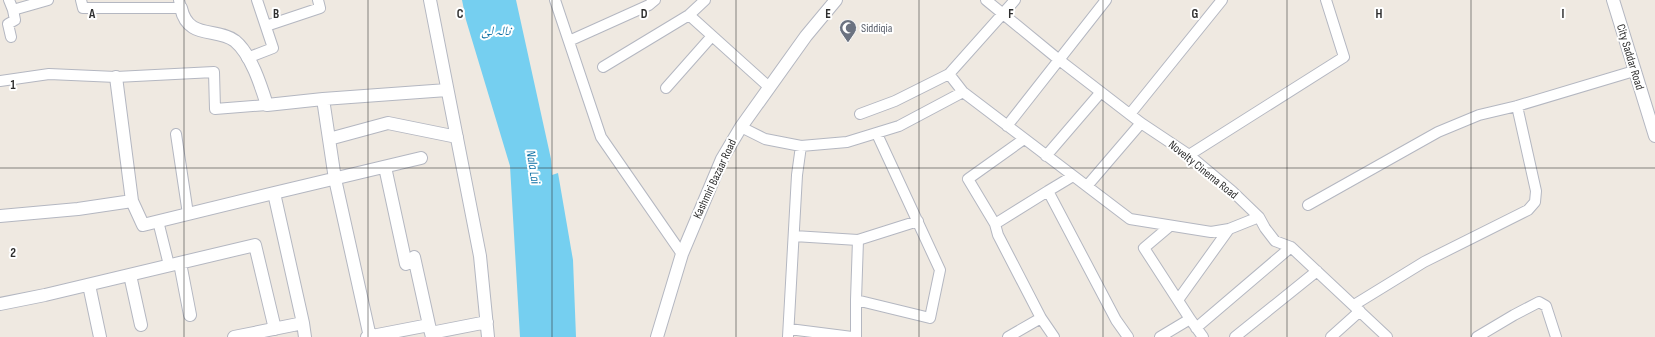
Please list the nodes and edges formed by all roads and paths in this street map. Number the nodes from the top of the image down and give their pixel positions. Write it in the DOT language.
graph roads {
  1 [pos="8,0"];
  2 [pos="48,0"];
  3 [pos="80,0"];
  4 [pos="258,0"];
  5 [pos="318,0"];
  6 [pos="430,0"];
  7 [pos="555,0"];
  8 [pos="655,0"];
  9 [pos="705,0"];
  10 [pos="836,0"];
  11 [pos="986,0"];
  12 [pos="1015,0"];
  13 [pos="1106,0"];
  14 [pos="1222,0"];
  15 [pos="1326,0"];
  16 [pos="1613,0"];
  17 [pos="180,4"];
  18 [pos="13,10"];
  19 [pos="1003,14"];
  20 [pos="689,15"];
  21 [pos="266,26"];
  22 [pos="712,36"];
  23 [pos="11,37"];
  24 [pos="569,41"];
  25 [pos="247,58"];
  26 [pos="1058,59"];
  27 [pos="603,67"];
  28 [pos="1634,71"];
  29 [pos="949,74"];
  30 [pos="116,77"];
  31 [pos="0,80"];
  32 [pos="769,87"];
  33 [pos="666,88"];
  34 [pos="448,90"];
  35 [pos="963,92"];
  36 [pos="1101,92"];
  37 [pos="323,99"];
  38 [pos="267,105"];
  39 [pos="1517,106"];
  40 [pos="860,114"];
  41 [pos="1130,114"];
  42 [pos="1141,123"];
  43 [pos="1007,126"];
  44 [pos="740,127"];
  45 [pos="176,134"];
  46 [pos="877,134"];
  47 [pos="1655,136"];
  48 [pos="457,138"];
  49 [pos="329,139"];
  50 [pos="1024,139"];
  51 [pos="801,146"];
  52 [pos="1188,155"];
  53 [pos="1046,156"];
  54 [pos="421,158"];
  55 [pos="385,167"];
  56 [pos="1073,176"];
  57 [pos="335,179"];
  58 [pos="1087,186"];
  59 [pos="1048,191"];
  60 [pos="274,193"];
  61 [pos="132,201"];
  62 [pos="1308,205"];
  63 [pos="188,214"];
  64 [pos="0,216"];
  65 [pos="1259,218"];
  66 [pos="158,221"];
  67 [pos="918,221"];
  68 [pos="995,224"];
  69 [pos="1170,226"];
  70 [pos="1229,229"];
  71 [pos="794,236"];
  72 [pos="858,240"];
  73 [pos="1291,247"];
  74 [pos="682,254"];
  75 [pos="174,264"];
  76 [pos="1317,271"];
  77 [pos="130,275"];
  78 [pos="89,285"];
  79 [pos="856,300"];
  80 [pos="1178,300"];
  81 [pos="0,304"];
  82 [pos="1357,308"];
  83 [pos="190,315"];
  84 [pos="1041,318"];
  85 [pos="487,322"];
  86 [pos="303,323"];
  87 [pos="1193,323"];
  88 [pos="141,325"];
  89 [pos="275,328"];
  90 [pos="431,332"];
  91 [pos="788,333"];
  92 [pos="100,337"];
  93 [pos="234,337"];
  94 [pos="305,337"];
  95 [pos="369,337"];
  96 [pos="488,337"];
  97 [pos="657,337"];
  98 [pos="852,337"];
  99 [pos="856,337"];
  100 [pos="1008,337"];
  101 [pos="1054,337"];
  102 [pos="1128,337"];
  103 [pos="1160,337"];
  104 [pos="1203,337"];
  105 [pos="1234,337"];
  106 [pos="1331,337"];
  107 [pos="1387,337"];
  108 [pos="1477,337"];
  109 [pos="1556,337"];
  1 -- 18 [label="street"];
  2 -- 18 [label="street"];
  3 -- 17 [label="street"];
  4 -- 21 [label="street"];
  5 -- 21 [label="street"];
  6 -- 34 [label="street"];
  7 -- 24 [label="street"];
  8 -- 24 [label="street"];
  9 -- 20 [label="street"];
  10 -- 32 [label="street, Kashmiri Bazaar Road"];
  11 -- 19 [label="street, Novelty Cinema Road"];
  12 -- 19 [label="street"];
  13 -- 26 [label="street"];
  14 -- 41 [label="street"];
  15 -- 52 [label="street"];
  16 -- 28 [label="street, City Saddar Road"];
  17 -- 25 [label="street"];
  18 -- 23 [label="street"];
  19 -- 26 [label="street, Novelty Cinema Road"];
  19 -- 29 [label="street"];
  20 -- 22 [label="street"];
  20 -- 27 [label="street"];
  21 -- 25 [label="street"];
  22 -- 32 [label="street"];
  22 -- 33 [label="street"];
  24 -- 74 [label="street"];
  25 -- 38 [label="street"];
  26 -- 36 [label="street, Novelty Cinema Road"];
  26 -- 43 [label="street"];
  28 -- 39 [label="street"];
  28 -- 47 [label="street, City Saddar Road"];
  29 -- 35 [label="street"];
  29 -- 40 [label="street"];
  30 -- 31 [label="street"];
  30 -- 38 [label="street"];
  30 -- 61 [label="street"];
  32 -- 44 [label="street, Kashmiri Bazaar Road"];
  34 -- 37 [label="street"];
  34 -- 48 [label="street"];
  35 -- 43 [label="street"];
  35 -- 46 [label="street"];
  36 -- 41 [label="street, Novelty Cinema Road"];
  36 -- 53 [label="street"];
  37 -- 38 [label="street"];
  37 -- 49 [label="street"];
  39 -- 62 [label="street"];
  39 -- 82 [label="street"];
  41 -- 42 [label="street, Novelty Cinema Road"];
  42 -- 52 [label="street, Novelty Cinema Road"];
  42 -- 58 [label="street"];
  43 -- 50 [label="street"];
  44 -- 51 [label="street"];
  44 -- 74 [label="street, Kashmiri Bazaar Road"];
  45 -- 63 [label="street"];
  46 -- 51 [label="street"];
  46 -- 67 [label="street"];
  48 -- 49 [label="street"];
  48 -- 85 [label="street"];
  49 -- 57 [label="street"];
  50 -- 53 [label="street"];
  50 -- 68 [label="street"];
  51 -- 71 [label="street"];
  52 -- 65 [label="street, Novelty Cinema Road"];
  53 -- 56 [label="street"];
  54 -- 55 [label="street"];
  55 -- 57 [label="street"];
  55 -- 90 [label="street"];
  56 -- 58 [label="street"];
  56 -- 59 [label="street"];
  57 -- 60 [label="street"];
  57 -- 95 [label="street"];
  58 -- 69 [label="street"];
  59 -- 68 [label="street"];
  59 -- 102 [label="street"];
  60 -- 63 [label="street"];
  60 -- 86 [label="street"];
  61 -- 64 [label="street"];
  61 -- 66 [label="street"];
  63 -- 66 [label="street"];
  65 -- 70 [label="street"];
  65 -- 73 [label="street, Novelty Cinema Road"];
  66 -- 75 [label="street"];
  67 -- 72 [label="street"];
  67 -- 79 [label="street"];
  68 -- 84 [label="street"];
  69 -- 70 [label="street"];
  69 -- 80 [label="street"];
  70 -- 80 [label="street"];
  71 -- 72 [label="street"];
  71 -- 91 [label="street"];
  72 -- 79 [label="street"];
  73 -- 76 [label="street, Novelty Cinema Road"];
  73 -- 87 [label="street"];
  74 -- 97 [label="street, Kashmiri Bazaar Road"];
  75 -- 77 [label="street"];
  75 -- 83 [label="street"];
  75 -- 89 [label="street"];
  76 -- 82 [label="street, Novelty Cinema Road"];
  76 -- 105 [label="street"];
  77 -- 78 [label="street"];
  77 -- 88 [label="street"];
  78 -- 81 [label="street"];
  78 -- 92 [label="street"];
  79 -- 99 [label="street"];
  80 -- 87 [label="street"];
  82 -- 106 [label="street"];
  82 -- 107 [label="street, Novelty Cinema Road"];
  84 -- 100 [label="street"];
  84 -- 101 [label="street"];
  85 -- 90 [label="street"];
  85 -- 96 [label="street"];
  86 -- 89 [label="street"];
  86 -- 94 [label="street"];
  87 -- 103 [label="street"];
  87 -- 104 [label="street"];
  89 -- 93 [label="street"];
  90 -- 95 [label="street"];
  91 -- 98 [label="street"];
  108 -- 109 [label="street"];
}
